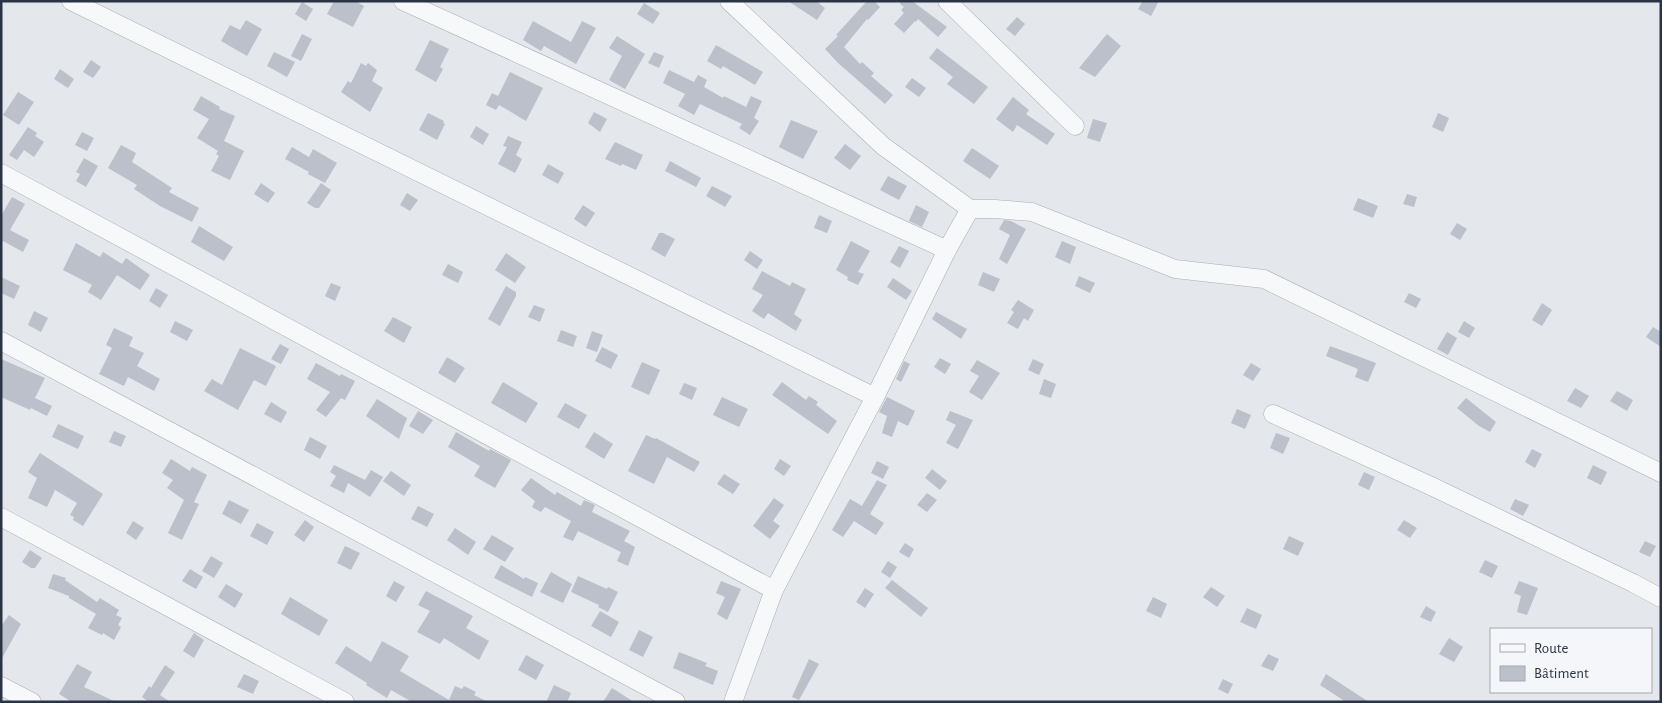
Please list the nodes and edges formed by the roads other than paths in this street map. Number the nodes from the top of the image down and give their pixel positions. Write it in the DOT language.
graph roads {
  1 [pos="71,1"];
  2 [pos="403,1"];
  3 [pos="729,1"];
  4 [pos="947,1"];
  5 [pos="1075,126"];
  6 [pos="1,173"];
  7 [pos="970,209"];
  8 [pos="947,250"];
  9 [pos="1,341"];
  10 [pos="875,397"];
  11 [pos="1273,414"];
  12 [pos="1661,474"];
  13 [pos="1,517"];
  14 [pos="774,590"];
  15 [pos="1661,598"];
  16 [pos="1,686"];
  17 [pos="32,702"];
  18 [pos="345,702"];
  19 [pos="676,702"];
  20 [pos="732,702"];
  1 -- 10 [label="street"];
  2 -- 8 [label="street"];
  3 -- 7 [label="street"];
  4 -- 5 [label="street"];
  6 -- 14 [label="street"];
  7 -- 8 [label="street"];
  7 -- 12 [label="street"];
  8 -- 10 [label="street"];
  9 -- 19 [label="street"];
  10 -- 14 [label="street"];
  11 -- 15 [label="street"];
  13 -- 18 [label="street"];
  14 -- 20 [label="street"];
  16 -- 17 [label="street"];
}
